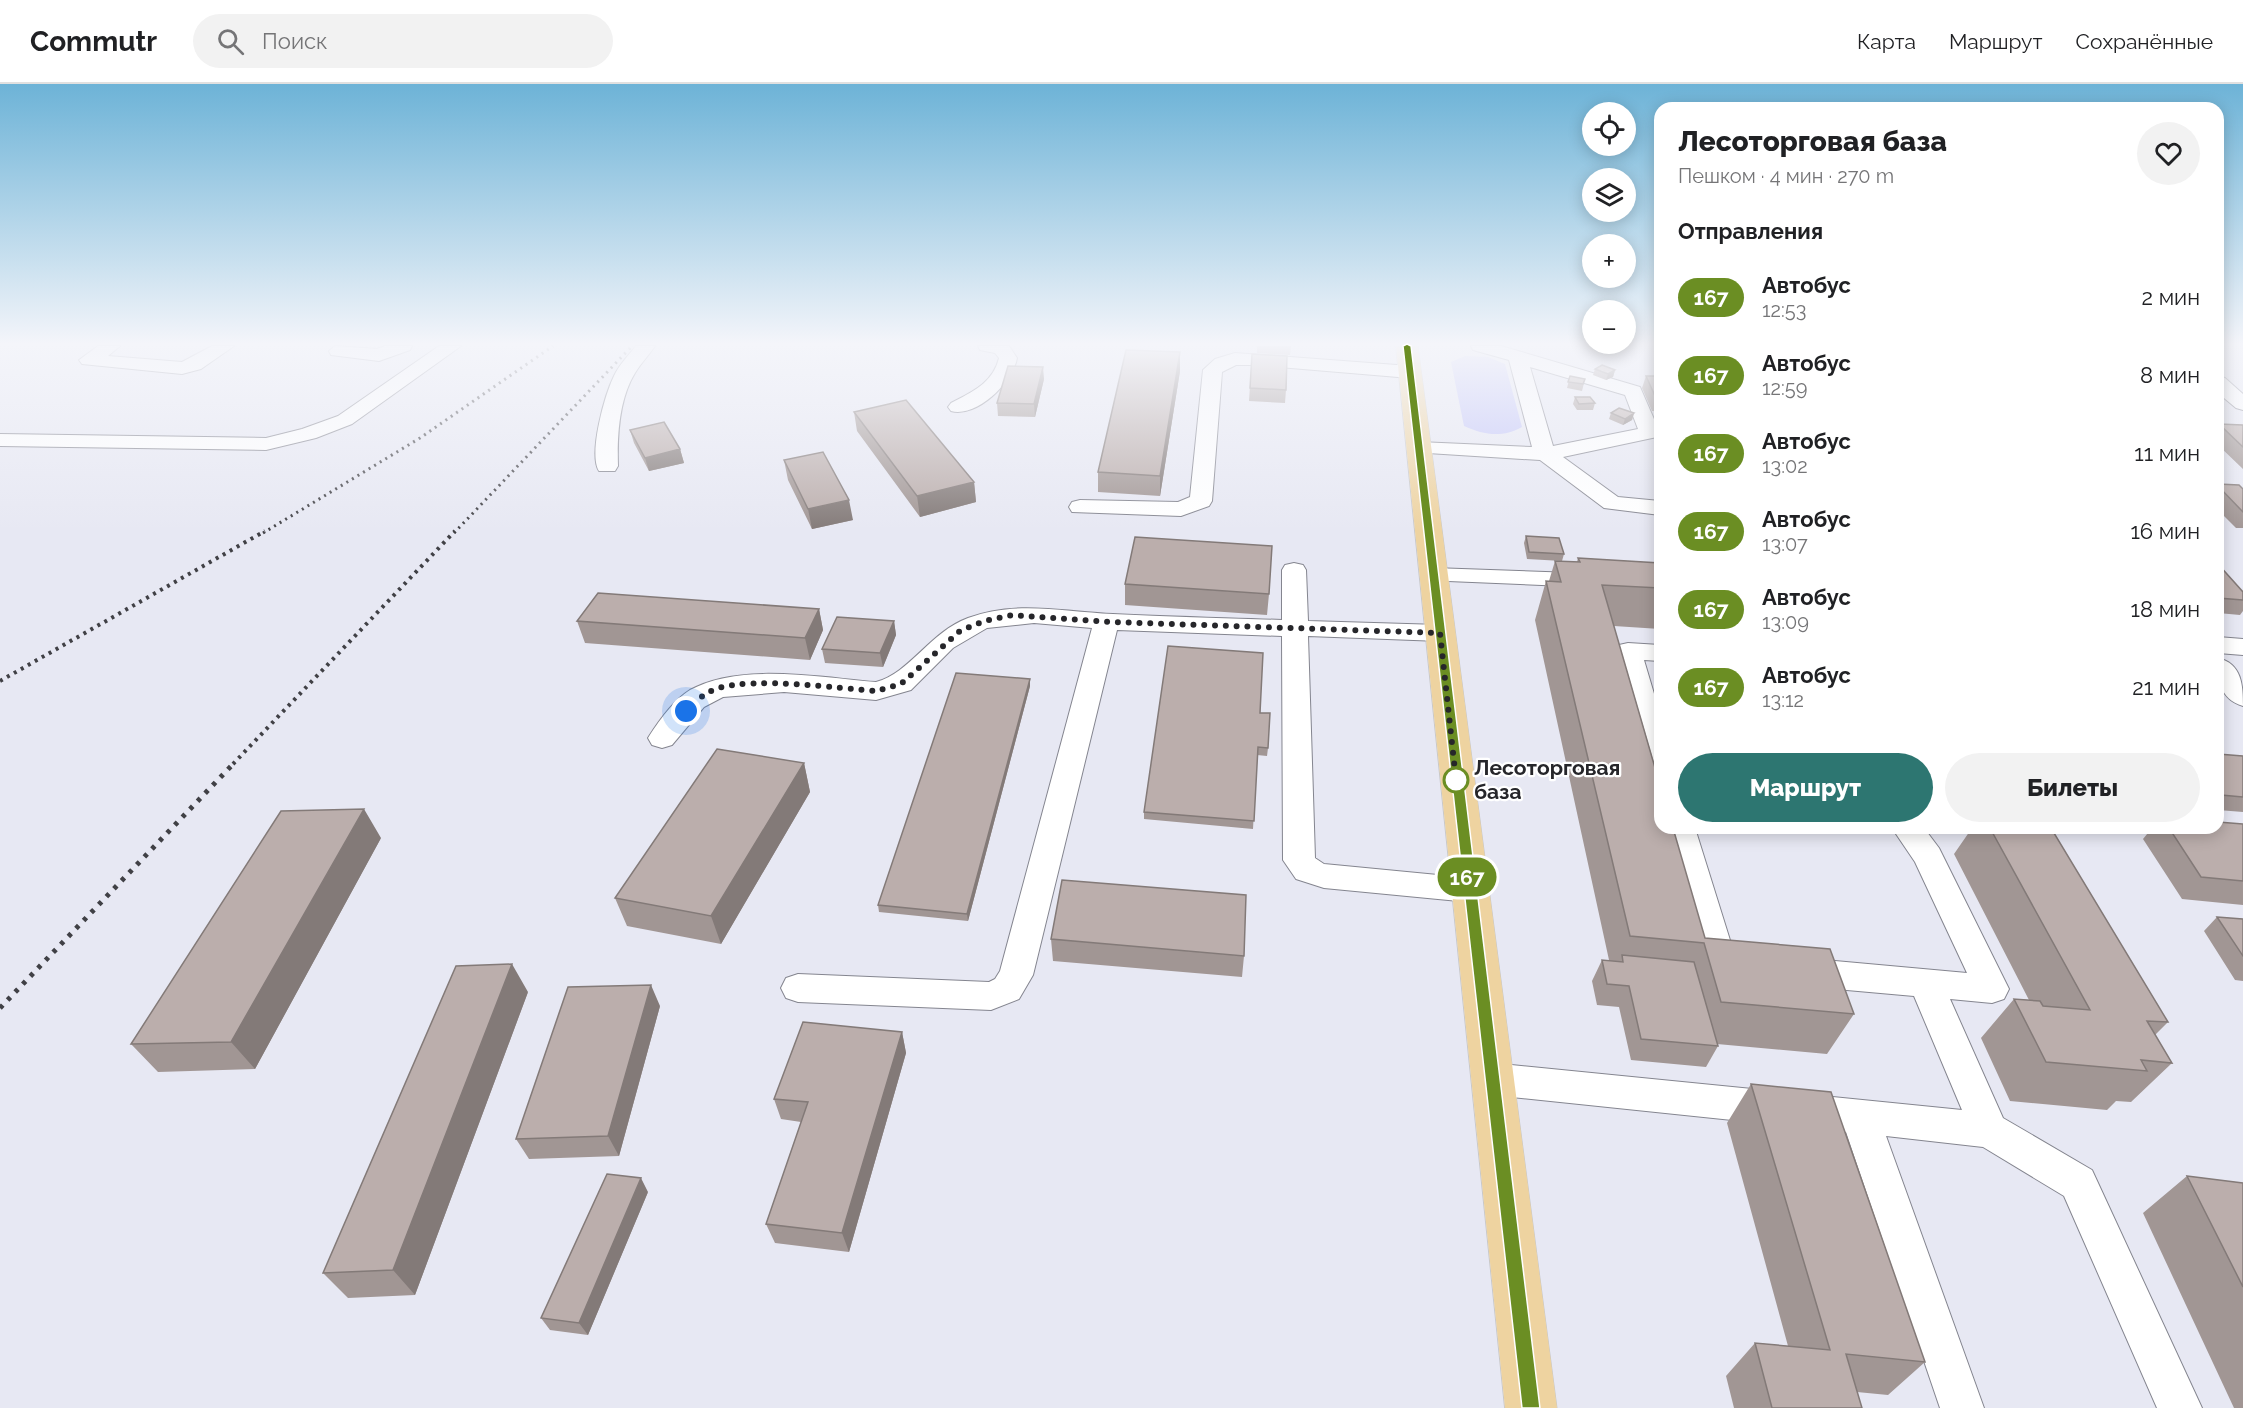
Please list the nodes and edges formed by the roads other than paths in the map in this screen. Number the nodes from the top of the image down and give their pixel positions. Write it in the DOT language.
graph roads {
  1 [pos="363,408"];
  2 [pos="613,408"];
  3 [pos="1210,408"];
  4 [pos="1414,408"];
  5 [pos="1532,408"];
  6 [pos="1640,408"];
  7 [pos="0,440"];
  8 [pos="1419,448"];
  9 [pos="1545,454"];
  10 [pos="608,466"];
  11 [pos="1080,507"];
  12 [pos="1654,507"];
  13 [pos="1294,570"];
  14 [pos="1433,575"];
  15 [pos="1654,583"];
  16 [pos="1111,622"];
  17 [pos="1296,627"];
  18 [pos="1440,633"];
  19 [pos="2224,645"];
  20 [pos="2243,647"];
  21 [pos="1654,653"];
  22 [pos="2224,673"];
  23 [pos="2243,697"];
  24 [pos="662,738"];
  25 [pos="1654,740"];
  26 [pos="1682,834"];
  27 [pos="1912,834"];
  28 [pos="1469,890"];
  29 [pos="1926,983"];
  30 [pos="798,988"];
  31 [pos="1492,1079"];
  32 [pos="1860,1117"];
  33 [pos="1989,1130"];
  34 [pos="1531,1408"];
  35 [pos="1962,1408"];
  36 [pos="2180,1408"];
  1 -- 7 [label="street"];
  2 -- 10 [label="street"];
  3 -- 11 [label="street"];
  4 -- 8 [label="main road"];
  5 -- 9 [label="street"];
  6 -- 9 [label="street"];
  8 -- 9 [label="street"];
  8 -- 14 [label="main road"];
  9 -- 12 [label="street"];
  13 -- 17 [label="street"];
  14 -- 15 [label="street"];
  14 -- 18 [label="main road"];
  16 -- 17 [label="street"];
  16 -- 24 [label="street"];
  16 -- 30 [label="street"];
  17 -- 18 [label="street"];
  17 -- 28 [label="street"];
  18 -- 28 [label="main road"];
  19 -- 20 [label="street"];
  21 -- 25 [label="street"];
  22 -- 23 [label="street"];
  26 -- 29 [label="street"];
  27 -- 29 [label="street"];
  28 -- 31 [label="main road"];
  29 -- 33 [label="street"];
  31 -- 32 [label="street"];
  31 -- 34 [label="main road"];
  32 -- 33 [label="street"];
  32 -- 35 [label="street"];
  33 -- 36 [label="street"];
}
